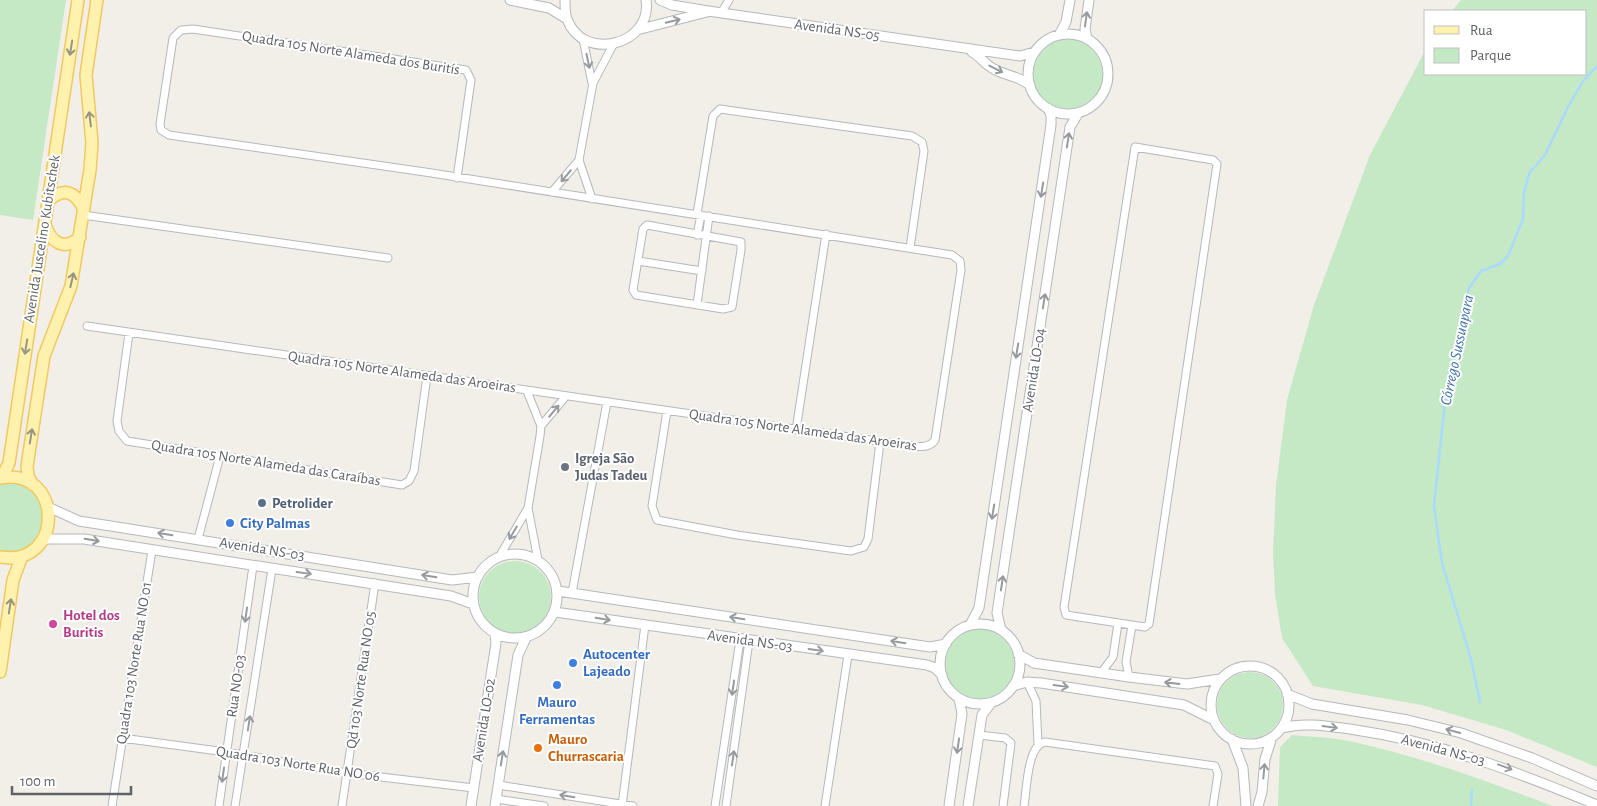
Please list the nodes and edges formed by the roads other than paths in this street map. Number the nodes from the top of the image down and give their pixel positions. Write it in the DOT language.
graph roads {
  1 [pos="78,0"];
  2 [pos="97,0"];
  3 [pos="510,0"];
  4 [pos="565,0"];
  5 [pos="646,0"];
  6 [pos="660,0"];
  7 [pos="729,0"];
  8 [pos="1070,0"];
  9 [pos="1089,0"];
  10 [pos="708,11"];
  11 [pos="721,13"];
  12 [pos="567,19"];
  13 [pos="185,29"];
  14 [pos="637,30"];
  15 [pos="1059,35"];
  16 [pos="583,39"];
  17 [pos="1087,39"];
  18 [pos="613,45"];
  19 [pos="965,49"];
  20 [pos="1035,52"];
  21 [pos="593,84"];
  22 [pos="1030,85"];
  23 [pos="1048,108"];
  24 [pos="1079,112"];
  25 [pos="579,160"];
  26 [pos="457,178"];
  27 [pos="552,192"];
  28 [pos="592,199"];
  29 [pos="48,201"];
  30 [pos="84,212"];
  31 [pos="699,214"];
  32 [pos="710,216"];
  33 [pos="45,222"];
  34 [pos="826,234"];
  35 [pos="697,235"];
  36 [pos="706,236"];
  37 [pos="80,237"];
  38 [pos="910,248"];
  39 [pos="388,258"];
  40 [pos="638,261"];
  41 [pos="702,271"];
  42 [pos="697,305"];
  43 [pos="87,326"];
  44 [pos="130,332"];
  45 [pos="427,376"];
  46 [pos="527,391"];
  47 [pos="566,396"];
  48 [pos="607,402"];
  49 [pos="667,411"];
  50 [pos="542,426"];
  51 [pos="796,430"];
  52 [pos="880,442"];
  53 [pos="220,456"];
  54 [pos="1,478"];
  55 [pos="32,484"];
  56 [pos="48,507"];
  57 [pos="528,508"];
  58 [pos="43,539"];
  59 [pos="198,539"];
  60 [pos="152,550"];
  61 [pos="22,556"];
  62 [pos="0,557"];
  63 [pos="499,557"];
  64 [pos="538,560"];
  65 [pos="253,566"];
  66 [pos="272,569"];
  67 [pos="478,577"];
  68 [pos="375,584"];
  69 [pos="558,590"];
  70 [pos="572,593"];
  71 [pos="474,604"];
  72 [pos="555,612"];
  73 [pos="1118,623"];
  74 [pos="645,625"];
  75 [pos="970,625"];
  76 [pos="1132,625"];
  77 [pos="1001,630"];
  78 [pos="495,634"];
  79 [pos="526,638"];
  80 [pos="745,640"];
  81 [pos="946,644"];
  82 [pos="1018,654"];
  83 [pos="848,655"];
  84 [pos="0,672"];
  85 [pos="1101,674"];
  86 [pos="942,675"];
  87 [pos="1129,677"];
  88 [pos="1220,680"];
  89 [pos="1027,682"];
  90 [pos="1013,686"];
  91 [pos="1287,694"];
  92 [pos="959,698"];
  93 [pos="990,703"];
  94 [pos="1214,720"];
  95 [pos="1282,728"];
  96 [pos="979,735"];
  97 [pos="1272,737"];
  98 [pos="122,738"];
  99 [pos="1232,740"];
  100 [pos="1038,744"];
  101 [pos="226,752"];
  102 [pos="244,755"];
  103 [pos="347,774"];
  104 [pos="498,785"];
  105 [pos="1597,786"];
  106 [pos="474,788"];
  107 [pos="495,802"];
  108 [pos="622,805"];
  109 [pos="1597,805"];
  110 [pos="112,806"];
  111 [pos="219,806"];
  112 [pos="235,806"];
  113 [pos="342,806"];
  114 [pos="471,806"];
  115 [pos="544,806"];
  116 [pos="633,806"];
  117 [pos="715,806"];
  118 [pos="726,806"];
  119 [pos="825,806"];
  120 [pos="949,806"];
  121 [pos="968,806"];
  122 [pos="1004,806"];
  123 [pos="1024,806"];
  124 [pos="1214,806"];
  125 [pos="1246,806"];
  126 [pos="1258,806"];
  1 -- 29 [label="main road, Avenida Juscelino Kubitschek, one-way"];
  30 -- 2 [label="main road, Avenida Juscelino Kubitschek, one-way"];
  3 -- 12 [label="street"];
  4 -- 12 [label="street"];
  5 -- 14 [label="street"];
  6 -- 10 [label="street, Avenida NS-05"];
  7 -- 11 [label="street"];
  8 -- 15 [label="street"];
  17 -- 9 [label="street, one-way"];
  10 -- 11 [label="street, Avenida NS-05"];
  14 -- 10 [label="street, one-way"];
  11 -- 19 [label="street, Avenida NS-05"];
  12 -- 16 [label="street"];
  13 -- 26 [label="street, Quadra 105 Norte Alameda dos Buritís"];
  13 -- 26 [label="street, Quadra 105 Norte Alameda das Aroeiras"];
  14 -- 18 [label="street"];
  15 -- 17 [label="street"];
  15 -- 20 [label="street"];
  16 -- 18 [label="street"];
  16 -- 21 [label="street, one-way"];
  17 -- 24 [label="street"];
  18 -- 21 [label="street"];
  19 -- 20 [label="street, Avenida NS-05"];
  19 -- 22 [label="street, Avenida NS-05, one-way"];
  20 -- 22 [label="street"];
  21 -- 25 [label="street"];
  22 -- 23 [label="street, Avenida NS-05"];
  23 -- 24 [label="street"];
  23 -- 75 [label="street, Avenida LO-04, one-way"];
  77 -- 24 [label="street, Avenida LO-04, one-way"];
  25 -- 27 [label="street, one-way"];
  25 -- 28 [label="street"];
  26 -- 27 [label="street, Quadra 105 Norte Alameda das Aroeiras"];
  27 -- 28 [label="street, Quadra 105 Norte Alameda das Aroeiras"];
  28 -- 31 [label="street, Quadra 105 Norte Alameda das Aroeiras"];
  29 -- 30 [label="main road"];
  29 -- 33 [label="main road, Avenida Juscelino Kubitschek"];
  30 -- 37 [label="main road, Avenida Juscelino Kubitschek"];
  30 -- 39 [label="street"];
  31 -- 32 [label="street, Quadra 105 Norte Alameda das Aroeiras"];
  31 -- 35 [label="street"];
  31 -- 38 [label="street"];
  32 -- 34 [label="street, Quadra 105 Norte Alameda das Aroeiras"];
  32 -- 36 [label="street"];
  33 -- 37 [label="main road"];
  33 -- 54 [label="main road, Avenida Juscelino Kubitschek, one-way"];
  34 -- 38 [label="street, Quadra 105 Norte Alameda das Aroeiras"];
  34 -- 51 [label="street"];
  35 -- 36 [label="street"];
  35 -- 40 [label="street"];
  36 -- 41 [label="street"];
  36 -- 42 [label="street"];
  55 -- 37 [label="main road, Avenida Juscelino Kubitschek, one-way"];
  38 -- 52 [label="street, Quadra 105 Norte Alameda das Aroeiras"];
  40 -- 41 [label="street"];
  40 -- 42 [label="street"];
  41 -- 42 [label="street"];
  43 -- 44 [label="street, Quadra 105 Norte Alameda das Aroeiras"];
  44 -- 45 [label="street, Quadra 105 Norte Alameda das Aroeiras"];
  44 -- 53 [label="street, Quadra 105 Norte Alameda das Caraíbas"];
  45 -- 46 [label="street, Quadra 105 Norte Alameda das Aroeiras"];
  45 -- 53 [label="street, Quadra 105 Norte Alameda das Caraíbas"];
  46 -- 47 [label="street, Quadra 105 Norte Alameda das Aroeiras"];
  46 -- 50 [label="street"];
  47 -- 48 [label="street, Quadra 105 Norte Alameda das Aroeiras"];
  50 -- 47 [label="street, one-way"];
  48 -- 49 [label="street, Quadra 105 Norte Alameda das Aroeiras"];
  48 -- 70 [label="street"];
  49 -- 51 [label="street, Quadra 105 Norte Alameda das Aroeiras"];
  49 -- 52 [label="street"];
  50 -- 57 [label="street"];
  51 -- 52 [label="street, Quadra 105 Norte Alameda das Aroeiras"];
  53 -- 59 [label="street"];
  54 -- 55 [label="main road, Avenida Juscelino Kubitschek"];
  55 -- 56 [label="main road, Avenida Juscelino Kubitschek"];
  56 -- 58 [label="main road"];
  59 -- 56 [label="street, Avenida NS-03, one-way"];
  57 -- 63 [label="street, one-way"];
  57 -- 64 [label="street"];
  58 -- 60 [label="street, Avenida NS-03, one-way"];
  58 -- 61 [label="main road"];
  67 -- 59 [label="street, Avenida NS-03, one-way"];
  60 -- 65 [label="street, Avenida NS-03"];
  60 -- 98 [label="street, Quadra 103 Norte Rua NO 01"];
  61 -- 62 [label="main road"];
  84 -- 61 [label="main road, one-way"];
  63 -- 64 [label="street"];
  63 -- 67 [label="street"];
  64 -- 69 [label="street"];
  65 -- 66 [label="street, Avenida NS-03"];
  65 -- 101 [label="street, Rua NO-03, one-way"];
  66 -- 68 [label="street, Avenida NS-03, one-way"];
  102 -- 66 [label="street, one-way"];
  67 -- 71 [label="street"];
  68 -- 71 [label="street, Avenida NS-03"];
  68 -- 103 [label="street, Qd 103 Norte Rua NO 05"];
  69 -- 70 [label="street, Avenida NS-03"];
  69 -- 72 [label="street"];
  81 -- 70 [label="street, Avenida NS-03, one-way"];
  71 -- 78 [label="street"];
  72 -- 74 [label="street, Avenida NS-03, one-way"];
  72 -- 79 [label="street"];
  73 -- 76 [label="street"];
  73 -- 76 [label="street"];
  73 -- 85 [label="street"];
  74 -- 80 [label="street, Avenida NS-03"];
  74 -- 108 [label="street"];
  75 -- 77 [label="street"];
  75 -- 81 [label="street"];
  76 -- 87 [label="street"];
  77 -- 82 [label="street"];
  78 -- 79 [label="street"];
  78 -- 106 [label="street, Avenida LO-02"];
  104 -- 79 [label="street, Avenida LO-02, one-way"];
  80 -- 83 [label="street, Avenida NS-03, one-way"];
  80 -- 117 [label="street, one-way"];
  118 -- 80 [label="street, one-way"];
  81 -- 86 [label="street"];
  82 -- 85 [label="street"];
  82 -- 90 [label="street"];
  83 -- 86 [label="street, Avenida NS-03"];
  83 -- 119 [label="street"];
  85 -- 87 [label="street"];
  86 -- 92 [label="street, Avenida NS-03"];
  88 -- 87 [label="street, one-way"];
  88 -- 91 [label="street"];
  88 -- 94 [label="street"];
  89 -- 90 [label="street"];
  89 -- 94 [label="street, one-way"];
  89 -- 100 [label="street"];
  90 -- 93 [label="street"];
  91 -- 95 [label="street"];
  105 -- 91 [label="street, Avenida NS-03, one-way"];
  92 -- 93 [label="street"];
  92 -- 120 [label="street, one-way"];
  93 -- 96 [label="street"];
  94 -- 99 [label="street"];
  95 -- 97 [label="street"];
  95 -- 109 [label="street, Avenida NS-03, one-way"];
  96 -- 121 [label="street"];
  96 -- 122 [label="street"];
  97 -- 99 [label="street"];
  126 -- 97 [label="street, one-way"];
  98 -- 101 [label="street, Quadra 103 Norte Rua NO 06"];
  98 -- 110 [label="street, Quadra 103 Norte Rua NO 01"];
  99 -- 125 [label="street"];
  100 -- 123 [label="street"];
  100 -- 124 [label="street"];
  101 -- 102 [label="street, Quadra 103 Norte Rua NO 06"];
  101 -- 111 [label="street, Rua NO-03, one-way"];
  102 -- 103 [label="street, Quadra 103 Norte Rua NO 06"];
  102 -- 112 [label="street"];
  103 -- 106 [label="street, Quadra 103 Norte Rua NO 06"];
  103 -- 113 [label="street, Qd 103 Norte Rua NO 05"];
  104 -- 107 [label="street, Avenida LO-02"];
  108 -- 104 [label="street, one-way"];
  106 -- 114 [label="street, Avenida LO-02"];
  107 -- 115 [label="street"];
  108 -- 116 [label="street"];
}
